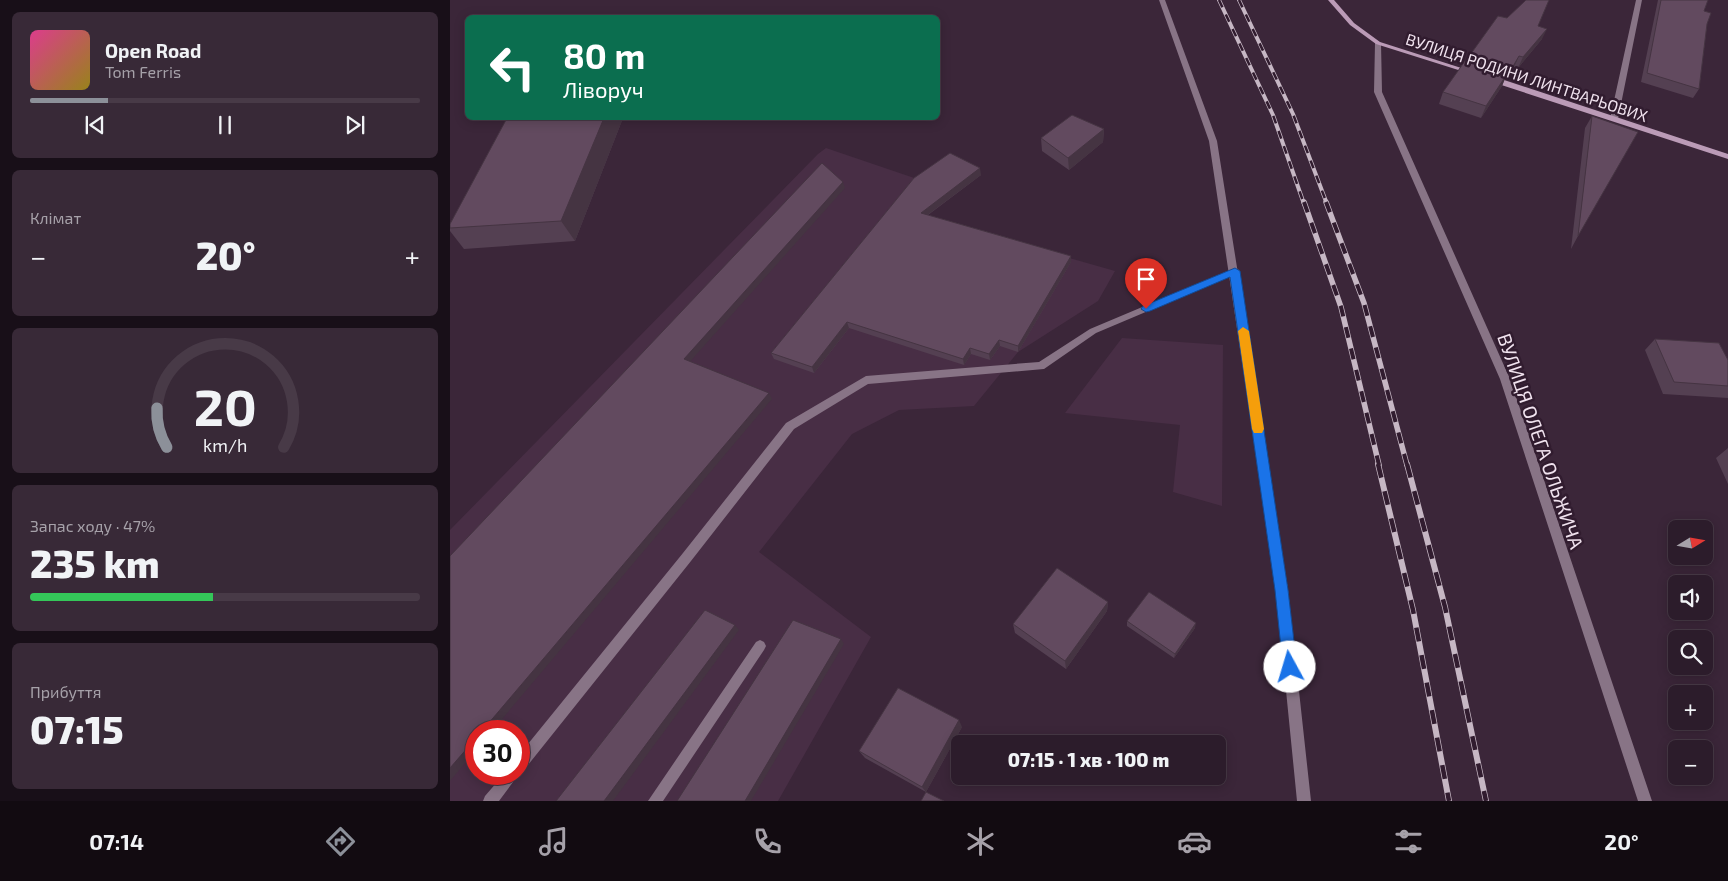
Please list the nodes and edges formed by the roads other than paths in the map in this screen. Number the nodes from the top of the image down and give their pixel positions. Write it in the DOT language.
graph roads {
  1 [pos="1162,0"];
  2 [pos="1331,0"];
  3 [pos="1639,0"];
  4 [pos="1378,43"];
  5 [pos="1479,75"];
  6 [pos="1488,78"];
  7 [pos="1614,119"];
  8 [pos="1728,157"];
  9 [pos="1235,271"];
  10 [pos="760,646"];
  11 [pos="530,751"];
  12 [pos="503,785"];
  13 [pos="490,801"];
  14 [pos="655,801"];
  15 [pos="1304,801"];
  16 [pos="1645,801"];
  1 -- 9 [label="street"];
  2 -- 4 [label="main road, ВУЛИЦЯ РОДИНИ ЛИНТВАРЬОВИХ"];
  3 -- 7 [label="street"];
  4 -- 5 [label="main road, ВУЛИЦЯ РОДИНИ ЛИНТВАРЬОВИХ"];
  4 -- 16 [label="street, ВУЛИЦЯ ОЛЕГА ОЛЬЖИЧА"];
  6 -- 7 [label="main road, ВУЛИЦЯ РОДИНИ ЛИНТВАРЬОВИХ"];
  7 -- 8 [label="main road, ВУЛИЦЯ РОДИНИ ЛИНТВАРЬОВИХ"];
  9 -- 11 [label="street"];
  9 -- 15 [label="street"];
  10 -- 14 [label="street"];
  12 -- 13 [label="street"];
}
